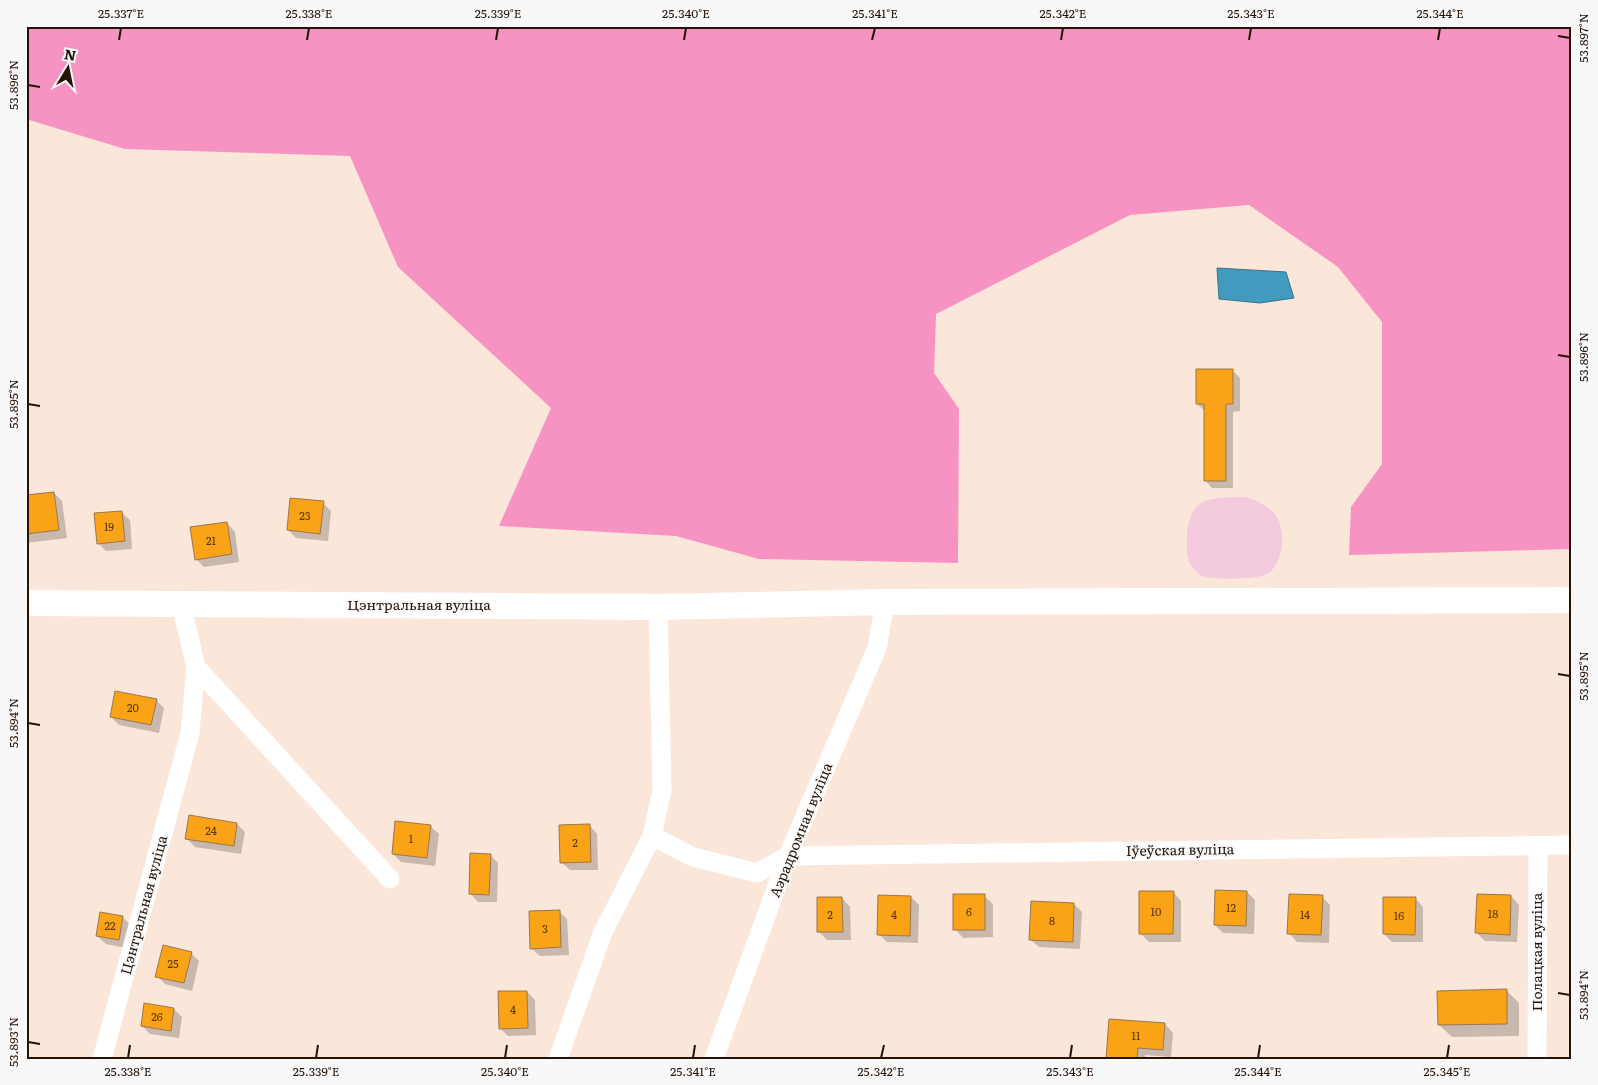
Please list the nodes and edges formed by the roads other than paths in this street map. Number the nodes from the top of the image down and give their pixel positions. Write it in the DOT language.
graph roads {
  1 [pos="1572,600"];
  2 [pos="885,602"];
  3 [pos="26,603"];
  4 [pos="181,604"];
  5 [pos="658,607"];
  6 [pos="196,667"];
  7 [pos="652,836"];
  8 [pos="1538,845"];
  9 [pos="1572,845"];
  10 [pos="788,856"];
  11 [pos="390,879"];
  12 [pos="102,1059"];
  13 [pos="558,1059"];
  14 [pos="714,1059"];
  15 [pos="1537,1059"];
  1 -- 2 [label="main road, Цэнтральная вуліца"];
  2 -- 5 [label="main road, Цэнтральная вуліца"];
  2 -- 10 [label="street, Аэрадромная вуліца"];
  3 -- 4 [label="main road, Цэнтральная вуліца"];
  4 -- 5 [label="main road, Цэнтральная вуліца"];
  4 -- 6 [label="street, Цэнтральная вуліца"];
  5 -- 7 [label="street"];
  6 -- 11 [label="street"];
  6 -- 12 [label="street, Цэнтральная вуліца"];
  7 -- 10 [label="street"];
  7 -- 13 [label="street"];
  8 -- 9 [label="street, Іўеўская вуліца"];
  8 -- 10 [label="street, Іўеўская вуліца"];
  8 -- 15 [label="street, Полацкая вуліца"];
  10 -- 14 [label="street, Аэрадромная вуліца"];
}
